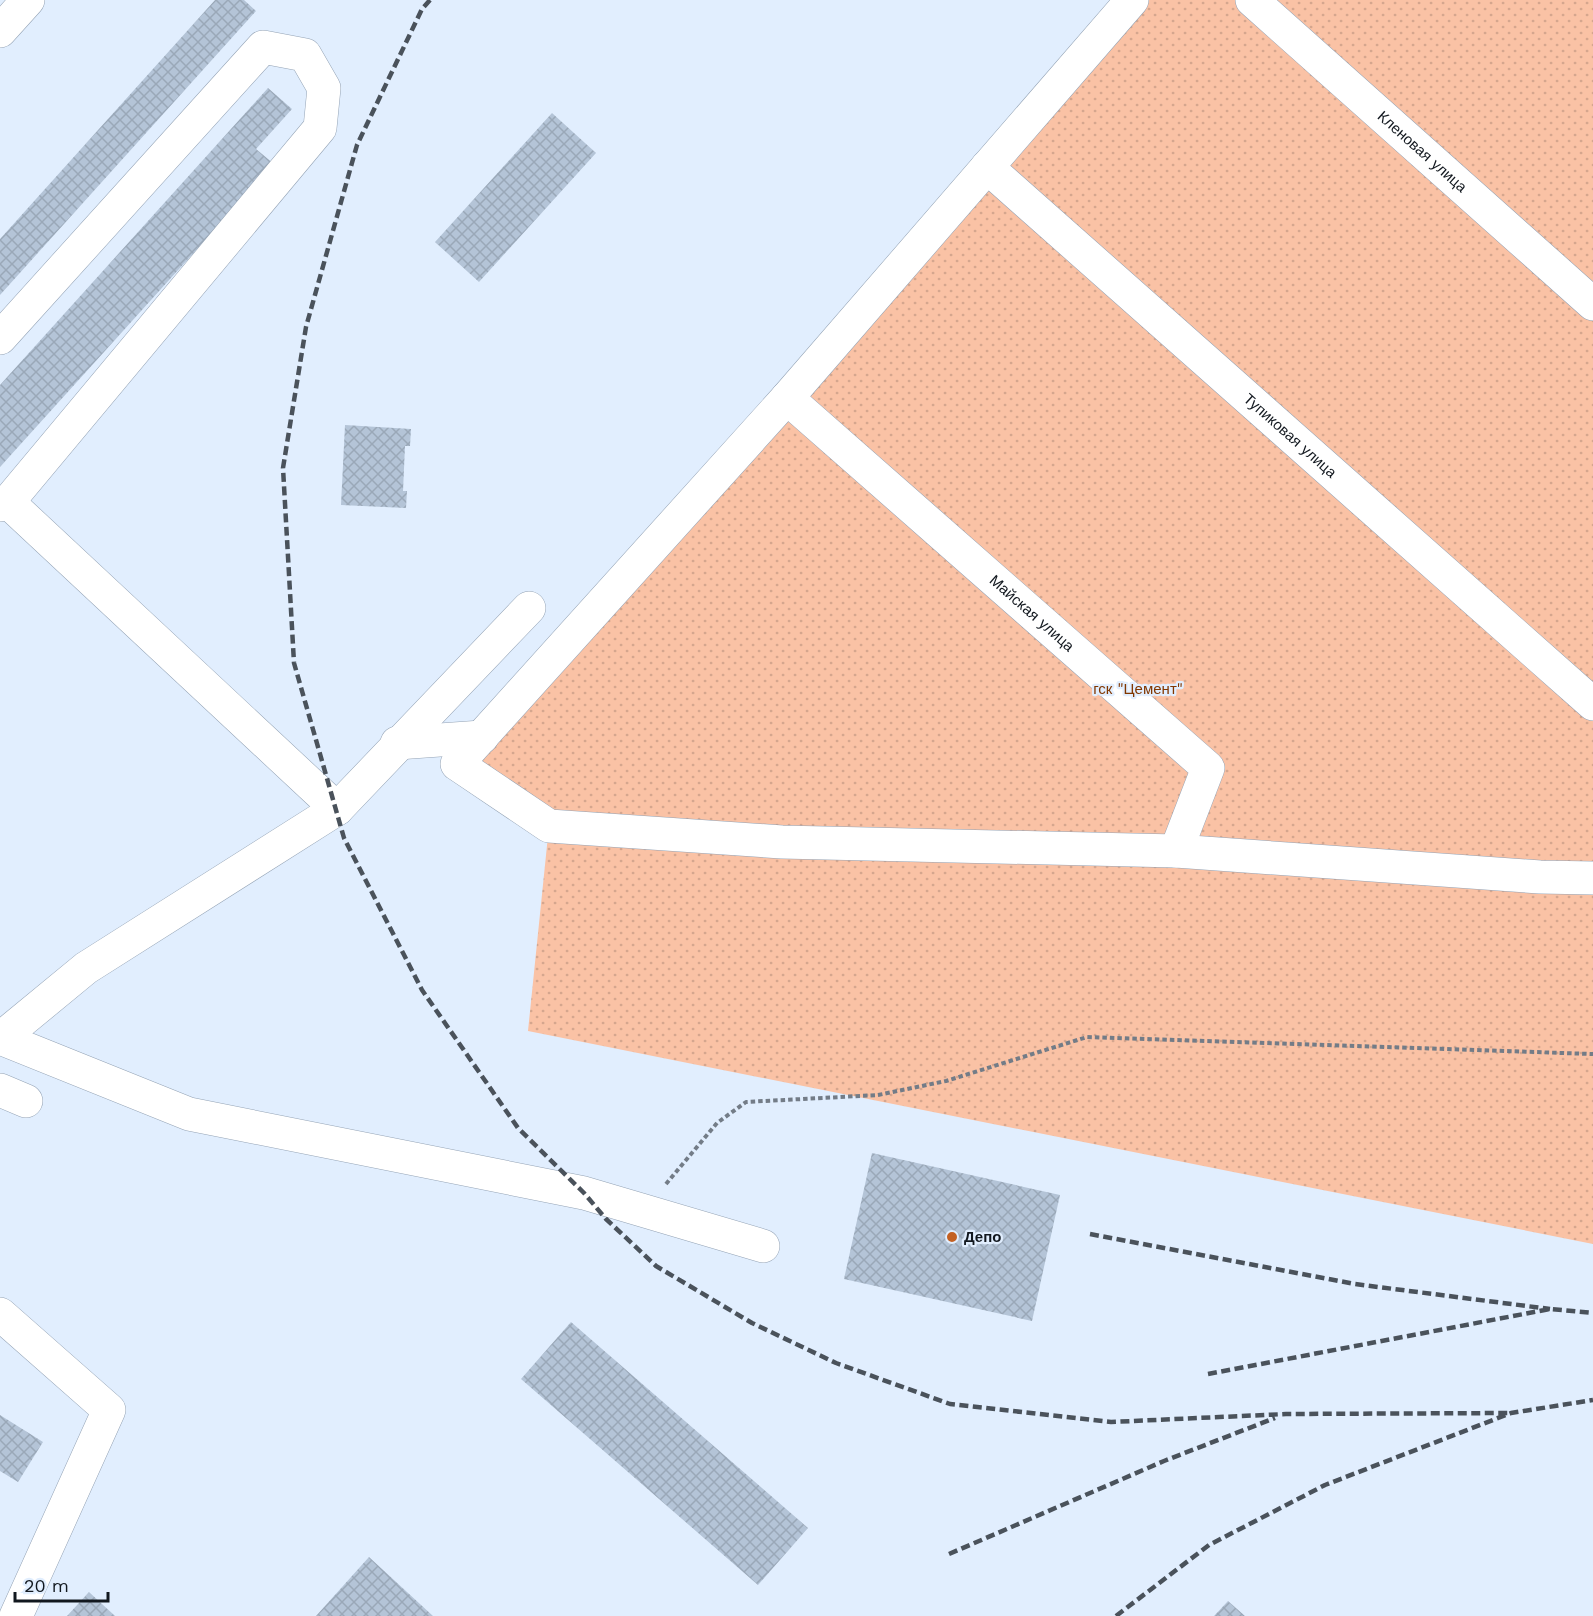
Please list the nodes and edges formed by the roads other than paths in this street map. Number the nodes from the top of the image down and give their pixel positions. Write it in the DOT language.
graph roads {
  1 [pos="27,0"];
  2 [pos="1132,0"];
  3 [pos="1252,0"];
  4 [pos="0,31"];
  5 [pos="987,167"];
  6 [pos="1593,304"];
  7 [pos="0,338"];
  8 [pos="787,398"];
  9 [pos="4,504"];
  10 [pos="529,608"];
  11 [pos="1593,704"];
  12 [pos="482,737"];
  13 [pos="397,743"];
  14 [pos="337,809"];
  15 [pos="1176,851"];
  16 [pos="1593,878"];
  17 [pos="0,1038"];
  18 [pos="763,1246"];
  19 [pos="0,1314"];
  20 [pos="16,1616"];
  1 -- 4 [label="main road"];
  2 -- 5 [label="main road"];
  3 -- 6 [label="main road, Кленовая улица"];
  5 -- 8 [label="main road"];
  5 -- 11 [label="main road, Тупиковая улица"];
  7 -- 9 [label="main road"];
  8 -- 12 [label="main road"];
  8 -- 15 [label="main road, Майская улица"];
  9 -- 14 [label="main road"];
  10 -- 13 [label="main road"];
  12 -- 13 [label="main road"];
  12 -- 15 [label="main road"];
  13 -- 14 [label="main road"];
  14 -- 17 [label="main road"];
  15 -- 16 [label="main road"];
  17 -- 18 [label="main road"];
  19 -- 20 [label="main road"];
}
